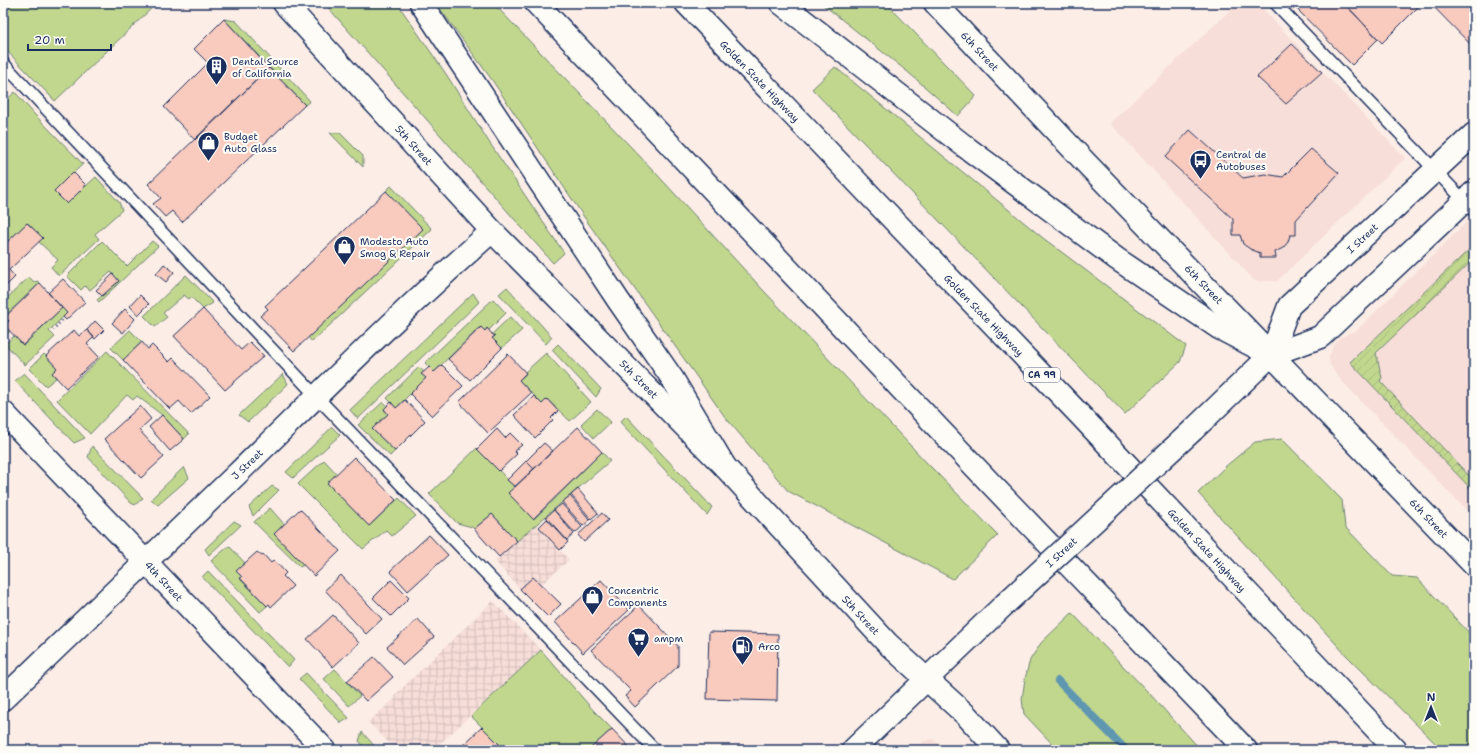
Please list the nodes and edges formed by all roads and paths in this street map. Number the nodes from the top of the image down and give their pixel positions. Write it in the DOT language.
graph roads {
  1 [pos="284,3"];
  2 [pos="421,3"];
  3 [pos="536,3"];
  4 [pos="686,3"];
  5 [pos="781,3"];
  6 [pos="934,3"];
  7 [pos="1275,3"];
  8 [pos="3,63"];
  9 [pos="1474,134"];
  10 [pos="1434,170"];
  11 [pos="1471,201"];
  12 [pos="492,231"];
  13 [pos="64,318"];
  14 [pos="53,330"];
  15 [pos="1271,355"];
  16 [pos="316,396"];
  17 [pos="3,412"];
  18 [pos="725,467"];
  19 [pos="146,561"];
  20 [pos="1474,565"];
  21 [pos="926,679"];
  22 [pos="3,699"];
  23 [pos="325,750"];
  24 [pos="655,750"];
  25 [pos="853,750"];
  26 [pos="998,750"];
  27 [pos="1246,750"];
  28 [pos="1396,750"];
  1 -- 12 [label="main road, 5th Street"];
  2 -- 18 [label="main road"];
  3 -- 27 [label="main road"];
  4 -- 28 [label="main road, Golden State Highway / CA 99"];
  5 -- 15 [label="main road"];
  6 -- 15 [label="main road, 6th Street"];
  7 -- 10 [label="lane"];
  8 -- 16 [label="lane"];
  9 -- 10 [label="main road, I Street"];
  10 -- 11 [label="lane"];
  10 -- 15 [label="main road, I Street"];
  11 -- 15 [label="main road, I Street"];
  12 -- 16 [label="main road, J Street"];
  12 -- 18 [label="main road, 5th Street"];
  13 -- 14 [label="path"];
  15 -- 20 [label="main road, 6th Street"];
  15 -- 21 [label="main road, I Street, bridge"];
  16 -- 19 [label="main road, J Street"];
  16 -- 24 [label="lane"];
  17 -- 19 [label="main road, 4th Street"];
  18 -- 21 [label="main road, 5th Street"];
  19 -- 22 [label="main road, J Street"];
  19 -- 23 [label="main road, 4th Street"];
  21 -- 25 [label="main road, I Street"];
  21 -- 26 [label="main road, 5th Street"];
}
